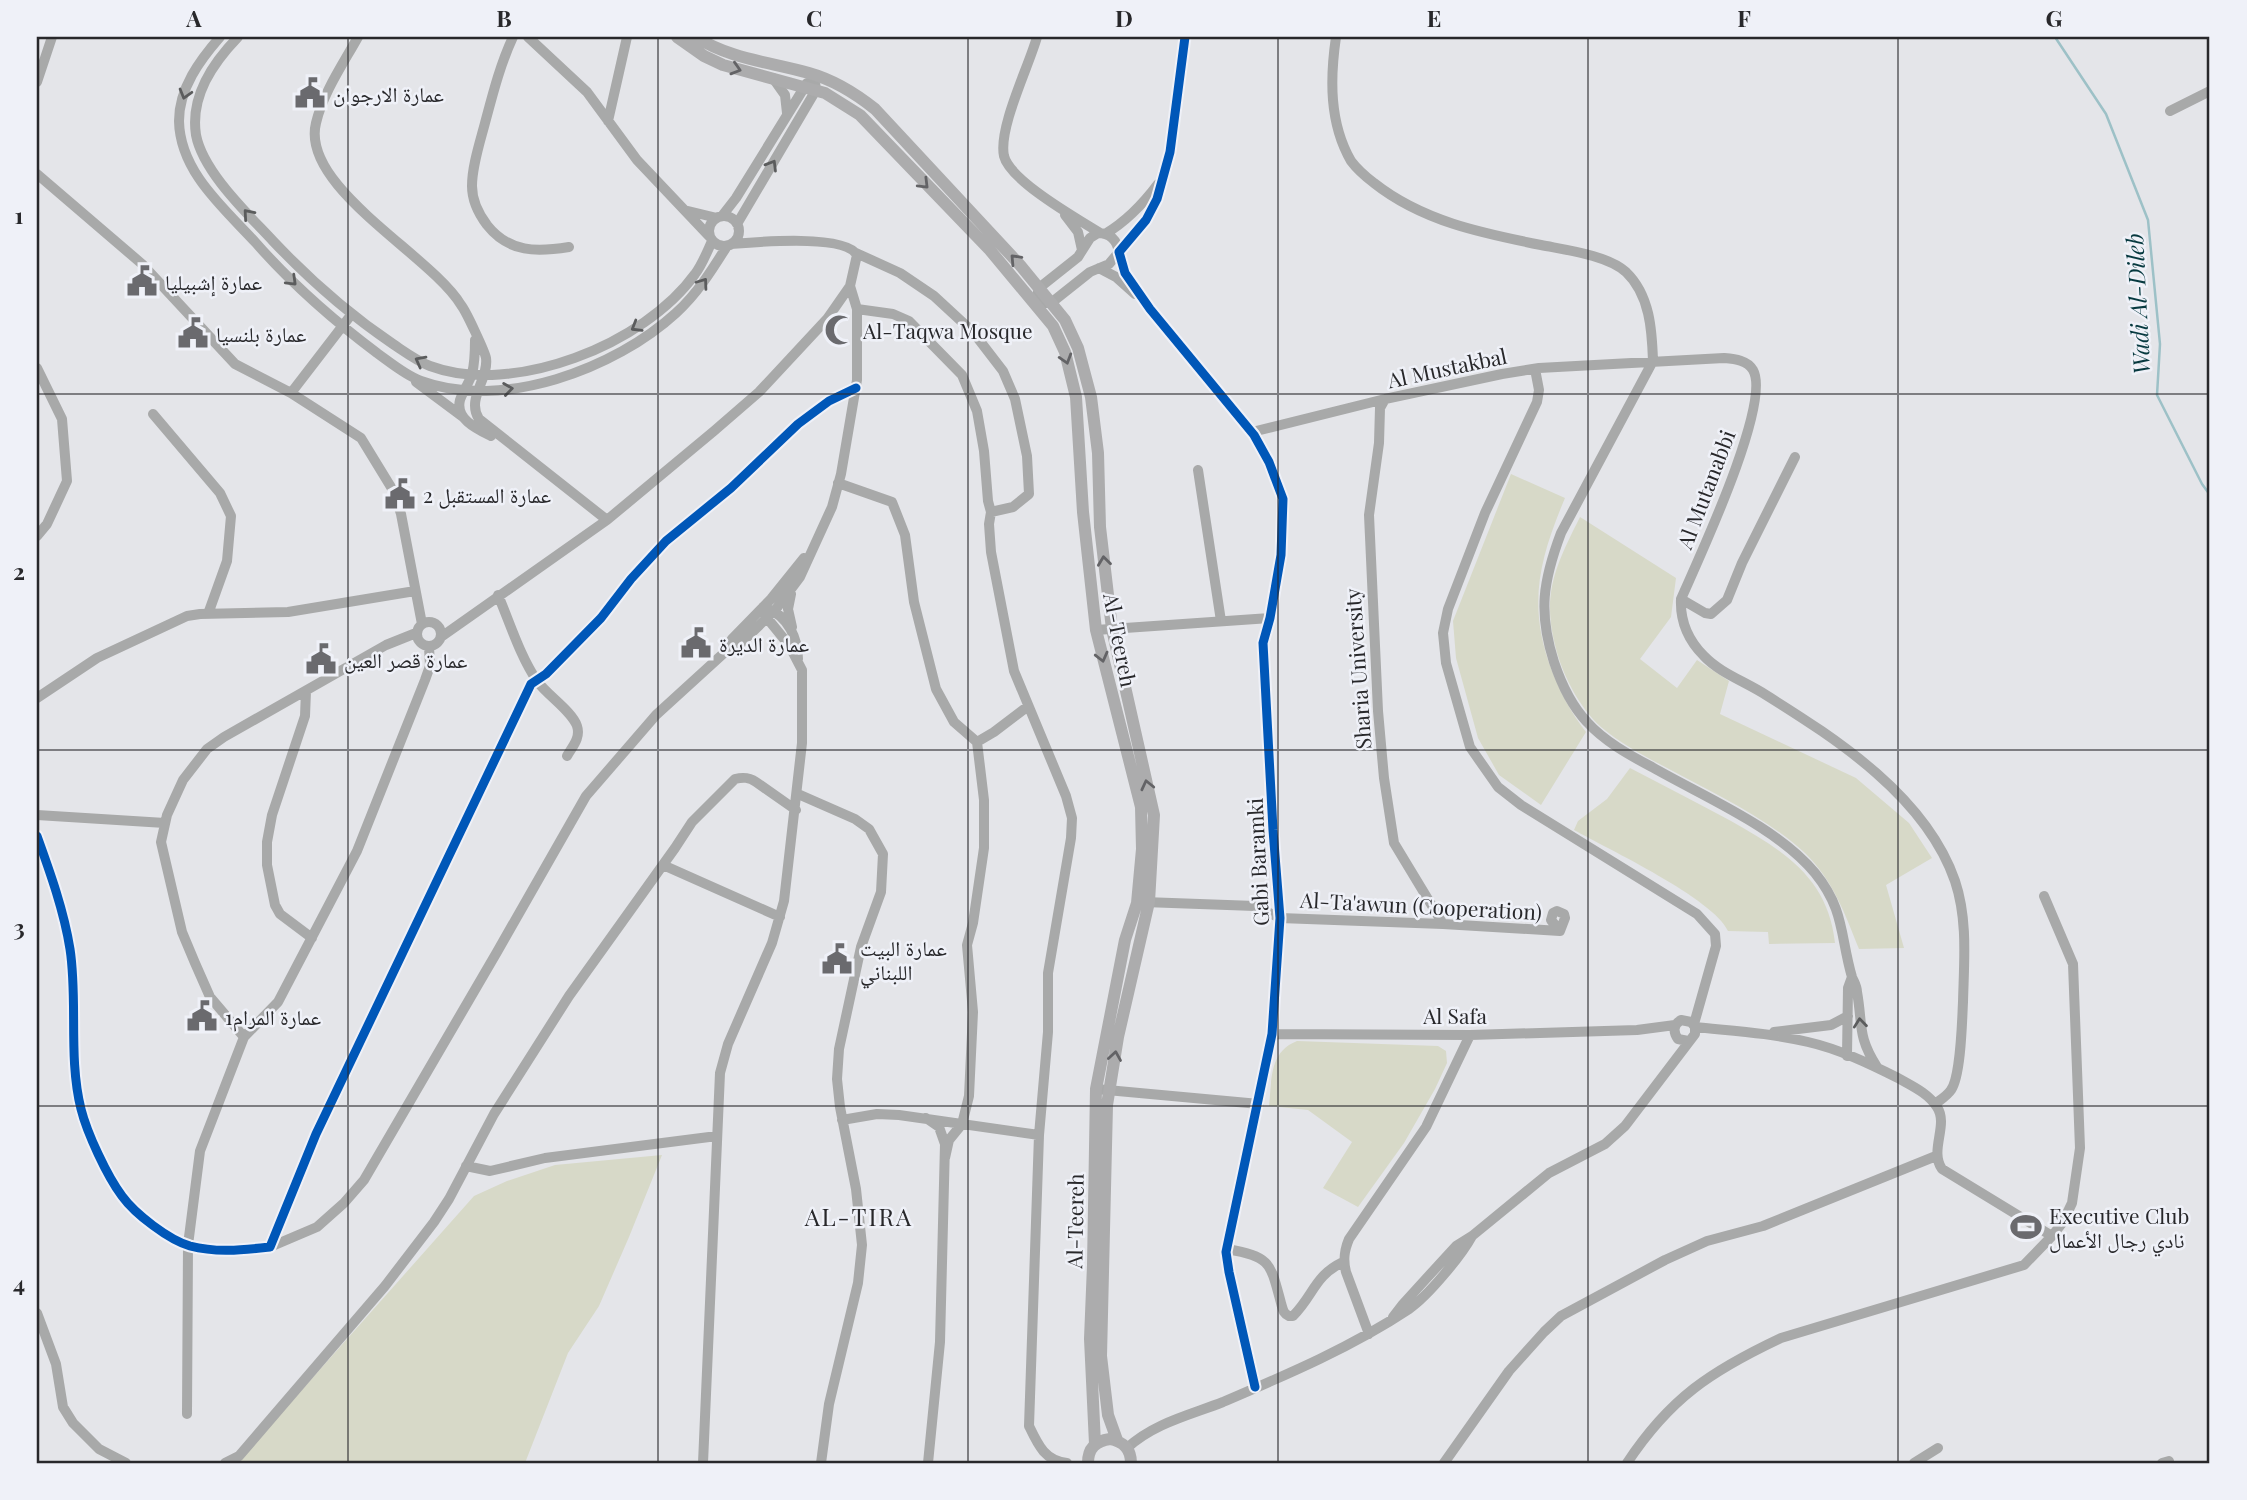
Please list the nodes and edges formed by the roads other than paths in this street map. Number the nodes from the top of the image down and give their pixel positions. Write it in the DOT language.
graph roads {
  1 [pos="52,37"];
  2 [pos="220,37"];
  3 [pos="238,37"];
  4 [pos="358,37"];
  5 [pos="513,37"];
  6 [pos="528,37"];
  7 [pos="627,37"];
  8 [pos="677,37"];
  9 [pos="696,37"];
  10 [pos="1037,37"];
  11 [pos="1185,37"];
  12 [pos="1336,37"];
  13 [pos="814,75"];
  14 [pos="773,78"];
  15 [pos="37,82"];
  16 [pos="810,88"];
  17 [pos="2210,92"];
  18 [pos="2170,111"];
  19 [pos="787,113"];
  20 [pos="608,121"];
  21 [pos="37,174"];
  22 [pos="1162,178"];
  23 [pos="1057,207"];
  24 [pos="681,208"];
  25 [pos="719,217"];
  26 [pos="738,226"];
  27 [pos="1103,233"];
  28 [pos="710,239"];
  29 [pos="768,241"];
  30 [pos="730,245"];
  31 [pos="569,247"];
  32 [pos="1082,250"];
  33 [pos="1119,252"];
  34 [pos="856,253"];
  35 [pos="1099,268"];
  36 [pos="849,286"];
  37 [pos="1039,288"];
  38 [pos="1035,303"];
  39 [pos="1051,303"];
  40 [pos="857,309"];
  41 [pos="1150,309"];
  42 [pos="351,315"];
  43 [pos="343,326"];
  44 [pos="475,336"];
  45 [pos="1653,361"];
  46 [pos="37,368"];
  47 [pos="1535,369"];
  48 [pos="402,371"];
  49 [pos="471,375"];
  50 [pos="484,376"];
  51 [pos="856,388"];
  52 [pos="466,390"];
  53 [pos="478,390"];
  54 [pos="291,393"];
  55 [pos="1385,399"];
  56 [pos="153,414"];
  57 [pos="463,417"];
  58 [pos="1252,432"];
  59 [pos="510,445"];
  60 [pos="1795,457"];
  61 [pos="1198,470"];
  62 [pos="838,483"];
  63 [pos="991,512"];
  64 [pos="607,520"];
  65 [pos="37,536"];
  66 [pos="813,546"];
  67 [pos="415,590"];
  68 [pos="792,591"];
  69 [pos="498,595"];
  70 [pos="1682,599"];
  71 [pos="763,607"];
  72 [pos="208,614"];
  73 [pos="770,615"];
  74 [pos="1270,618"];
  75 [pos="1221,621"];
  76 [pos="419,629"];
  77 [pos="1112,629"];
  78 [pos="1096,630"];
  79 [pos="750,635"];
  80 [pos="441,637"];
  81 [pos="782,637"];
  82 [pos="796,637"];
  83 [pos="429,647"];
  84 [pos="724,653"];
  85 [pos="798,659"];
  86 [pos="537,679"];
  87 [pos="306,691"];
  88 [pos="37,698"];
  89 [pos="1027,707"];
  90 [pos="977,742"];
  91 [pos="567,756"];
  92 [pos="798,794"];
  93 [pos="796,810"];
  94 [pos="37,815"];
  95 [pos="165,823"];
  96 [pos="37,836"];
  97 [pos="663,865"];
  98 [pos="2044,896"];
  99 [pos="1143,902"];
  100 [pos="780,917"];
  101 [pos="1280,918"];
  102 [pos="1443,923"];
  103 [pos="1560,931"];
  104 [pos="312,938"];
  105 [pos="1852,977"];
  106 [pos="1848,1016"];
  107 [pos="1685,1031"];
  108 [pos="1272,1034"];
  109 [pos="1758,1034"];
  110 [pos="1470,1035"];
  111 [pos="244,1037"];
  112 [pos="1847,1056"];
  113 [pos="1877,1067"];
  114 [pos="1096,1089"];
  115 [pos="1110,1090"];
  116 [pos="1259,1104"];
  117 [pos="1935,1104"];
  118 [pos="926,1118"];
  119 [pos="842,1120"];
  120 [pos="962,1124"];
  121 [pos="1039,1135"];
  122 [pos="717,1136"];
  123 [pos="1936,1156"];
  124 [pos="945,1158"];
  125 [pos="466,1166"];
  126 [pos="2052,1236"];
  127 [pos="188,1245"];
  128 [pos="270,1247"];
  129 [pos="1227,1249"];
  130 [pos="1343,1262"];
  131 [pos="37,1313"];
  132 [pos="1369,1334"];
  133 [pos="1255,1387"];
  134 [pos="187,1414"];
  135 [pos="1095,1444"];
  136 [pos="1122,1444"];
  137 [pos="1938,1448"];
  138 [pos="126,1463"];
  139 [pos="225,1463"];
  140 [pos="703,1463"];
  141 [pos="821,1463"];
  142 [pos="929,1463"];
  143 [pos="1068,1463"];
  144 [pos="1088,1463"];
  145 [pos="1131,1463"];
  146 [pos="1444,1463"];
  147 [pos="1627,1463"];
  148 [pos="1914,1463"];
  1 -- 15 [label="street"];
  2 -- 43 [label="street, one-way"];
  42 -- 3 [label="street, one-way"];
  4 -- 44 [label="street"];
  5 -- 31 [label="street"];
  6 -- 20 [label="street"];
  7 -- 20 [label="street"];
  8 -- 14 [label="main road, Al-Teereh, one-way"];
  9 -- 13 [label="main road, Al-Teereh"];
  10 -- 23 [label="street"];
  11 -- 22 [label="street"];
  12 -- 45 [label="street"];
  13 -- 16 [label="street"];
  37 -- 13 [label="main road, Al-Teereh, one-way"];
  14 -- 16 [label="main road, Al-Teereh"];
  14 -- 19 [label="street"];
  16 -- 19 [label="street"];
  26 -- 16 [label="street, one-way"];
  16 -- 38 [label="main road, Al-Teereh, one-way"];
  17 -- 18 [label="street"];
  19 -- 25 [label="street"];
  20 -- 24 [label="street"];
  21 -- 54 [label="street"];
  22 -- 27 [label="street"];
  22 -- 33 [label="street"];
  23 -- 27 [label="street"];
  23 -- 32 [label="street"];
  24 -- 25 [label="street"];
  24 -- 28 [label="street"];
  25 -- 26 [label="street"];
  25 -- 28 [label="street"];
  26 -- 29 [label="street"];
  26 -- 30 [label="street"];
  27 -- 32 [label="street"];
  27 -- 33 [label="street"];
  28 -- 30 [label="street"];
  28 -- 50 [label="street, one-way"];
  29 -- 30 [label="street"];
  29 -- 34 [label="street"];
  53 -- 30 [label="street, one-way"];
  32 -- 37 [label="street"];
  33 -- 35 [label="street"];
  33 -- 41 [label="street"];
  34 -- 36 [label="street"];
  34 -- 63 [label="street"];
  35 -- 39 [label="street"];
  35 -- 41 [label="street"];
  36 -- 40 [label="street"];
  36 -- 64 [label="street"];
  37 -- 38 [label="street"];
  37 -- 39 [label="main road, Al-Teereh"];
  38 -- 39 [label="street"];
  38 -- 78 [label="main road, Al-Teereh, one-way"];
  77 -- 39 [label="main road, Al-Teereh, one-way"];
  40 -- 51 [label="street"];
  40 -- 63 [label="street"];
  41 -- 58 [label="street, Gabi Baramki"];
  42 -- 43 [label="street"];
  49 -- 42 [label="street, one-way"];
  43 -- 48 [label="street"];
  43 -- 54 [label="street"];
  44 -- 49 [label="street"];
  44 -- 50 [label="street"];
  45 -- 47 [label="street, Al Mustakbal"];
  45 -- 70 [label="street, Al Mutanabbi"];
  45 -- 105 [label="street"];
  46 -- 65 [label="street"];
  47 -- 55 [label="street, Al Mustakbal"];
  47 -- 107 [label="street"];
  48 -- 52 [label="street"];
  48 -- 57 [label="street"];
  49 -- 50 [label="street"];
  49 -- 52 [label="street"];
  50 -- 53 [label="street"];
  51 -- 62 [label="street"];
  51 -- 86 [label="street"];
  52 -- 53 [label="street"];
  52 -- 57 [label="street"];
  53 -- 59 [label="street"];
  54 -- 67 [label="street"];
  55 -- 58 [label="street, Al Mustakbal"];
  55 -- 102 [label="street, Sharia University"];
  56 -- 72 [label="street"];
  57 -- 59 [label="street"];
  58 -- 74 [label="street, Gabi Baramki"];
  59 -- 64 [label="street"];
  60 -- 70 [label="street"];
  61 -- 75 [label="street"];
  62 -- 66 [label="street"];
  62 -- 90 [label="street"];
  63 -- 89 [label="street"];
  64 -- 69 [label="street"];
  66 -- 68 [label="street"];
  66 -- 71 [label="street"];
  67 -- 72 [label="street"];
  67 -- 76 [label="street"];
  68 -- 73 [label="street"];
  68 -- 82 [label="street"];
  69 -- 80 [label="street"];
  69 -- 86 [label="street"];
  70 -- 117 [label="street"];
  71 -- 73 [label="street"];
  71 -- 84 [label="street"];
  72 -- 88 [label="street"];
  73 -- 79 [label="street"];
  73 -- 81 [label="street"];
  73 -- 82 [label="street"];
  74 -- 75 [label="street"];
  74 -- 101 [label="street, Gabi Baramki"];
  75 -- 77 [label="street"];
  76 -- 80 [label="street"];
  76 -- 83 [label="street"];
  76 -- 87 [label="street"];
  77 -- 78 [label="street"];
  99 -- 77 [label="main road, Al-Teereh, one-way"];
  78 -- 99 [label="main road, Al-Teereh, one-way"];
  79 -- 81 [label="street"];
  79 -- 84 [label="street"];
  80 -- 83 [label="street"];
  81 -- 85 [label="street"];
  82 -- 85 [label="street"];
  83 -- 104 [label="street"];
  84 -- 128 [label="street"];
  85 -- 92 [label="street"];
  86 -- 91 [label="street"];
  86 -- 128 [label="street"];
  87 -- 95 [label="street"];
  87 -- 104 [label="street"];
  89 -- 90 [label="street"];
  89 -- 121 [label="street"];
  90 -- 120 [label="street"];
  92 -- 93 [label="street"];
  92 -- 119 [label="street"];
  93 -- 97 [label="street"];
  93 -- 100 [label="street"];
  94 -- 95 [label="street"];
  95 -- 111 [label="street"];
  96 -- 127 [label="street"];
  97 -- 100 [label="street"];
  97 -- 125 [label="street"];
  98 -- 126 [label="street"];
  99 -- 101 [label="street, Al-Ta'awun (Cooperation)"];
  99 -- 114 [label="main road, Al-Teereh"];
  115 -- 99 [label="main road, Al-Teereh, one-way"];
  100 -- 122 [label="street"];
  101 -- 102 [label="street, Al-Ta'awun (Cooperation)"];
  101 -- 108 [label="street, Gabi Baramki"];
  102 -- 103 [label="street, Al-Ta'awun (Cooperation)"];
  104 -- 111 [label="street"];
  105 -- 106 [label="street"];
  113 -- 105 [label="street, one-way"];
  106 -- 109 [label="street"];
  106 -- 112 [label="street"];
  107 -- 109 [label="street, Al Safa"];
  107 -- 110 [label="street, Al Safa"];
  107 -- 132 [label="street"];
  108 -- 110 [label="street, Al Safa"];
  108 -- 116 [label="street, Gabi Baramki"];
  109 -- 112 [label="street, Al Safa"];
  110 -- 130 [label="street"];
  111 -- 127 [label="street"];
  112 -- 113 [label="street, Al Safa"];
  113 -- 117 [label="street, Al Safa"];
  114 -- 115 [label="street"];
  114 -- 135 [label="main road, Al-Teereh"];
  115 -- 116 [label="street"];
  115 -- 136 [label="main road, Al-Teereh"];
  116 -- 129 [label="street, Gabi Baramki"];
  117 -- 123 [label="street"];
  118 -- 119 [label="street"];
  118 -- 120 [label="street"];
  118 -- 124 [label="street"];
  119 -- 141 [label="street"];
  120 -- 121 [label="street"];
  120 -- 124 [label="street"];
  121 -- 143 [label="street"];
  122 -- 125 [label="street"];
  122 -- 140 [label="street"];
  123 -- 126 [label="street"];
  123 -- 146 [label="street"];
  124 -- 142 [label="street"];
  125 -- 139 [label="street"];
  126 -- 147 [label="street"];
  127 -- 128 [label="street"];
  127 -- 134 [label="street"];
  129 -- 130 [label="street"];
  129 -- 133 [label="street"];
  130 -- 132 [label="street"];
  131 -- 138 [label="street"];
  132 -- 133 [label="street"];
  133 -- 136 [label="street"];
  135 -- 136 [label="main road"];
  135 -- 144 [label="main road"];
  136 -- 145 [label="main road, Al-Teereh"];
  137 -- 148 [label="street"];
}
